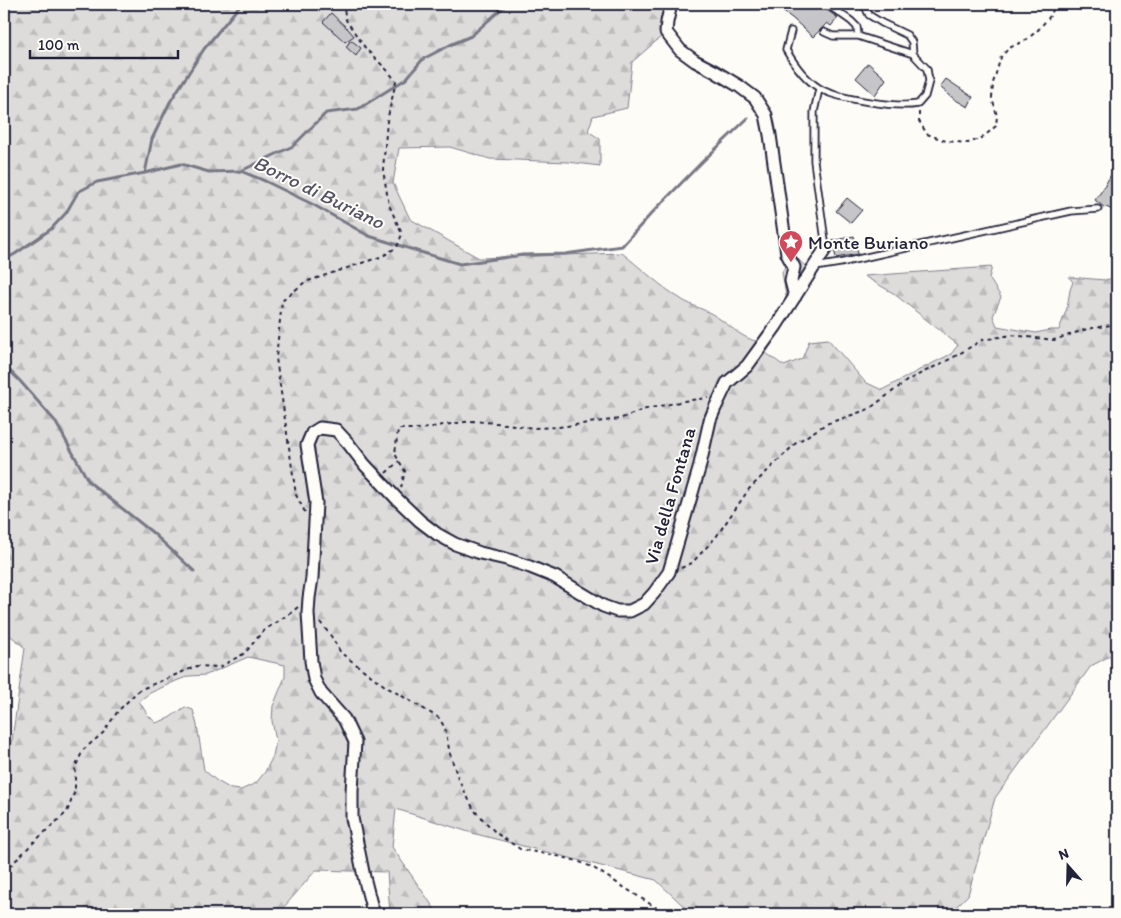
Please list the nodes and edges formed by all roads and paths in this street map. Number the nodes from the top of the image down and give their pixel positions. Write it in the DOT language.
graph roads {
  1 [pos="343,4"];
  2 [pos="671,4"];
  3 [pos="827,4"];
  4 [pos="864,4"];
  5 [pos="1055,4"];
  6 [pos="790,31"];
  7 [pos="824,32"];
  8 [pos="858,36"];
  9 [pos="913,54"];
  10 [pos="820,88"];
  11 [pos="918,104"];
  12 [pos="1098,210"];
  13 [pos="826,248"];
  14 [pos="794,267"];
  15 [pos="810,272"];
  16 [pos="795,297"];
  17 [pos="1117,324"];
  18 [pos="720,397"];
  19 [pos="399,461"];
  20 [pos="379,480"];
  21 [pos="398,500"];
  22 [pos="315,533"];
  23 [pos="669,572"];
  24 [pos="309,598"];
  25 [pos="308,613"];
  26 [pos="4,872"];
  27 [pos="375,914"];
  28 [pos="666,914"];
  1 -- 22 [label="path"];
  2 -- 14 [label="street"];
  3 -- 8 [label="lane"];
  4 -- 9 [label="lane"];
  5 -- 11 [label="path"];
  6 -- 10 [label="lane"];
  7 -- 8 [label="lane"];
  8 -- 9 [label="lane"];
  9 -- 11 [label="lane"];
  10 -- 11 [label="lane"];
  10 -- 13 [label="lane"];
  12 -- 15 [label="lane"];
  13 -- 15 [label="street, Via della Fontana"];
  14 -- 15 [label="street"];
  14 -- 16 [label="street"];
  15 -- 16 [label="street, Via della Fontana"];
  16 -- 18 [label="street, Via della Fontana"];
  17 -- 23 [label="path"];
  18 -- 19 [label="path"];
  18 -- 23 [label="street, Via della Fontana"];
  19 -- 20 [label="path"];
  19 -- 21 [label="path"];
  20 -- 21 [label="street, Via della Fontana"];
  20 -- 22 [label="street, Via della Fontana"];
  21 -- 23 [label="street, Via della Fontana"];
  22 -- 24 [label="street, Via della Fontana"];
  24 -- 25 [label="street, Via della Fontana"];
  24 -- 26 [label="path"];
  25 -- 27 [label="street, Via della Fontana"];
  25 -- 28 [label="path"];
}
